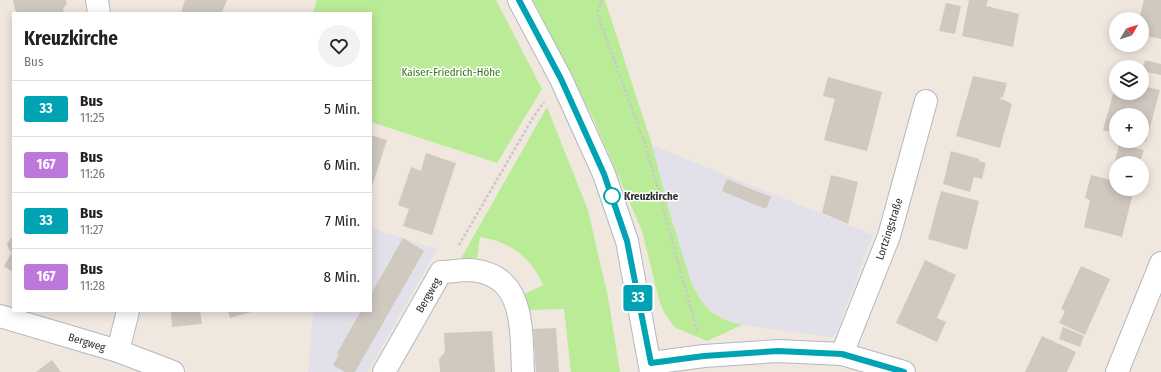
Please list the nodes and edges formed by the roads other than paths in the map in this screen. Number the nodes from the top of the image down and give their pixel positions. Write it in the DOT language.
graph roads {
  1 [pos="97,0"];
  2 [pos="519,0"];
  3 [pos="99,12"];
  4 [pos="926,101"];
  5 [pos="1161,262"];
  6 [pos="128,312"];
  7 [pos="0,316"];
  8 [pos="118,351"];
  9 [pos="842,354"];
  10 [pos="651,367"];
  11 [pos="173,372"];
  12 [pos="384,372"];
  13 [pos="524,372"];
  14 [pos="904,372"];
  15 [pos="1117,372"];
  1 -- 3 [label="street"];
  2 -- 10 [label="street"];
  4 -- 9 [label="street, Lortzingstraße"];
  5 -- 15 [label="street"];
  6 -- 8 [label="street"];
  7 -- 8 [label="street, Bergweg"];
  8 -- 11 [label="street, Bergweg"];
  9 -- 10 [label="street"];
  9 -- 14 [label="street"];
  12 -- 13 [label="street, Bergweg"];
}
